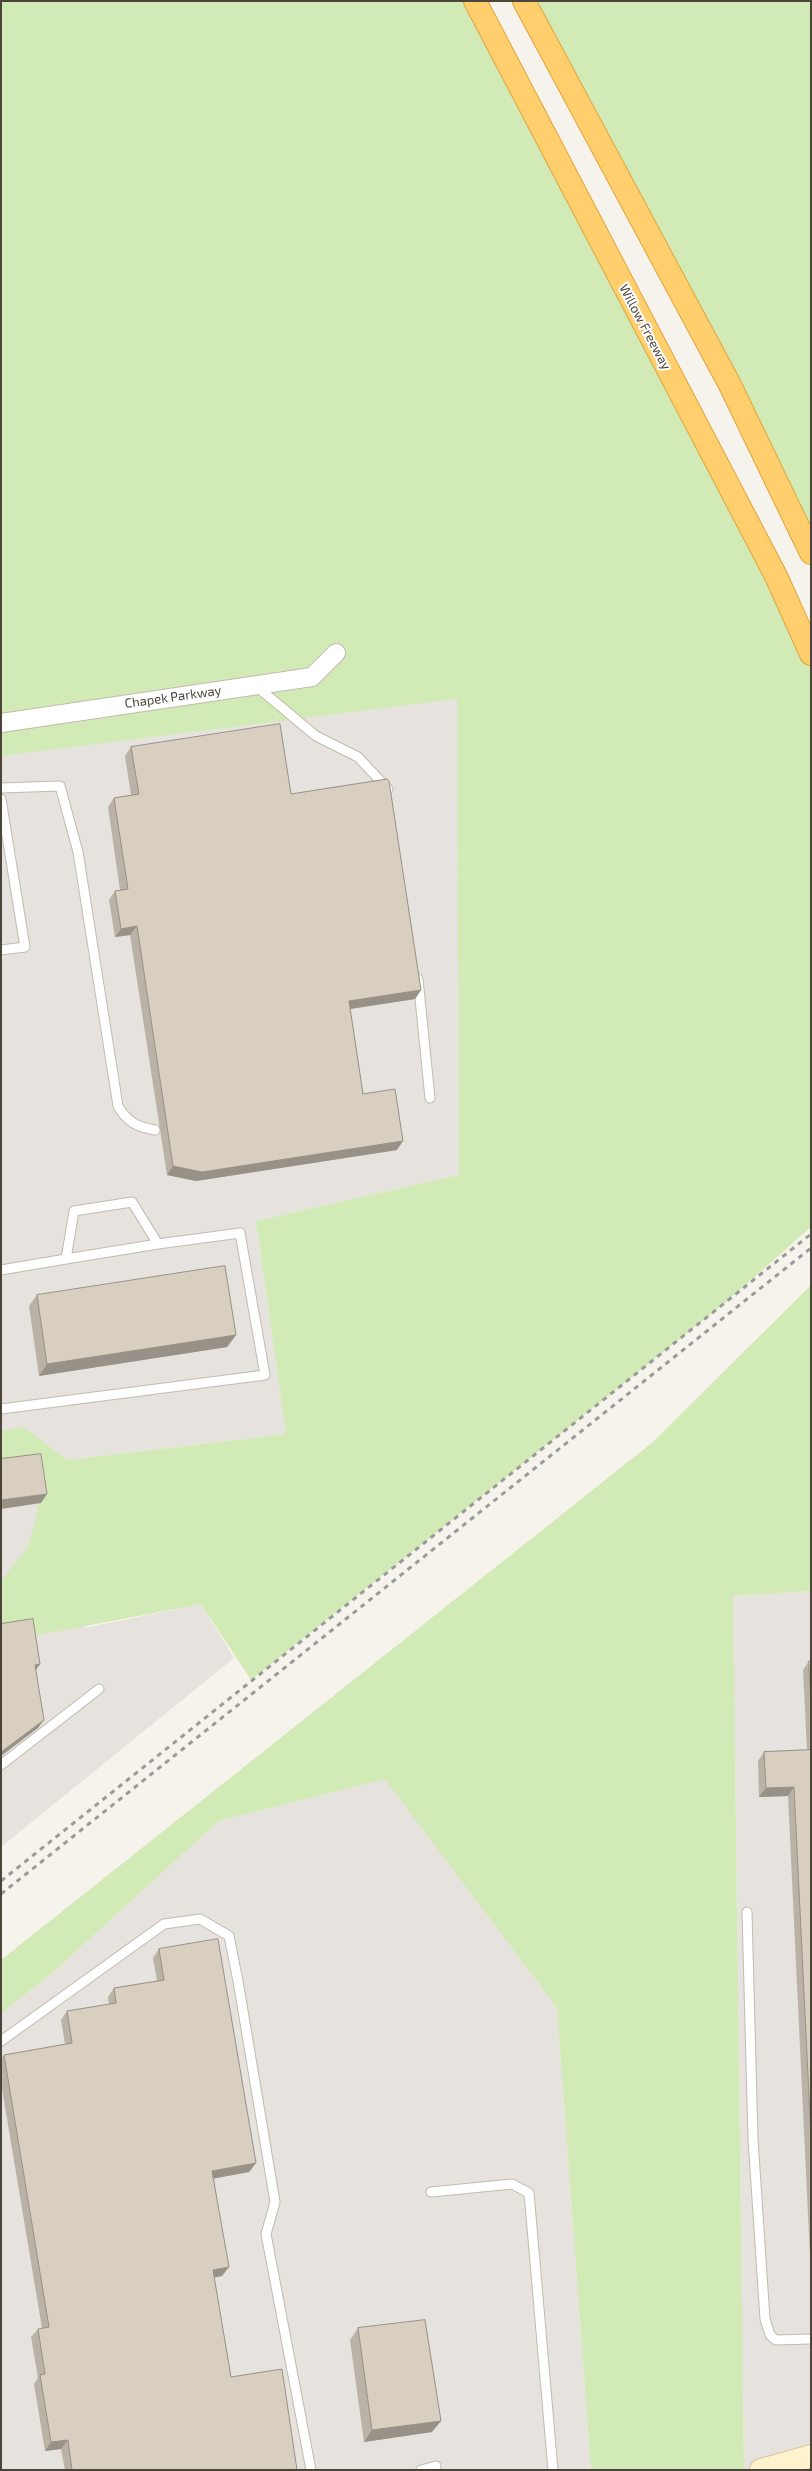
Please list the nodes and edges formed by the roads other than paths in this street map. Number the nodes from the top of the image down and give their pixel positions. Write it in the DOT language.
graph roads {
  1 [pos="475,1"];
  2 [pos="524,1"];
  3 [pos="811,553"];
  4 [pos="336,653"];
  5 [pos="811,654"];
  6 [pos="255,685"];
  7 [pos="1,723"];
  8 [pos="1,788"];
  9 [pos="1,799"];
  10 [pos="391,803"];
  11 [pos="1,950"];
  12 [pos="416,966"];
  13 [pos="430,1098"];
  14 [pos="155,1130"];
  15 [pos="158,1244"];
  16 [pos="66,1259"];
  17 [pos="1,1270"];
  18 [pos="1,1409"];
  19 [pos="99,1690"];
  20 [pos="1,1765"];
  21 [pos="747,1912"];
  22 [pos="1,2041"];
  23 [pos="431,2192"];
  24 [pos="811,2339"];
  25 [pos="811,2456"];
  26 [pos="436,2466"];
  27 [pos="311,2470"];
  28 [pos="420,2470"];
  29 [pos="553,2470"];
  30 [pos="762,2470"];
  1 -- 5 [label="highway, Willow Freeway"];
  2 -- 3 [label="highway"];
  4 -- 6 [label="street, Chapek Parkway"];
  6 -- 7 [label="street, Chapek Parkway"];
  6 -- 10 [label="lane"];
  8 -- 14 [label="lane"];
  9 -- 11 [label="lane"];
  12 -- 13 [label="lane"];
  15 -- 16 [label="lane"];
  15 -- 16 [label="lane"];
  15 -- 18 [label="lane"];
  16 -- 17 [label="lane"];
  19 -- 20 [label="lane"];
  21 -- 24 [label="lane"];
  22 -- 27 [label="lane"];
  23 -- 29 [label="lane"];
  25 -- 30 [label="street"];
  26 -- 28 [label="lane"];
}
